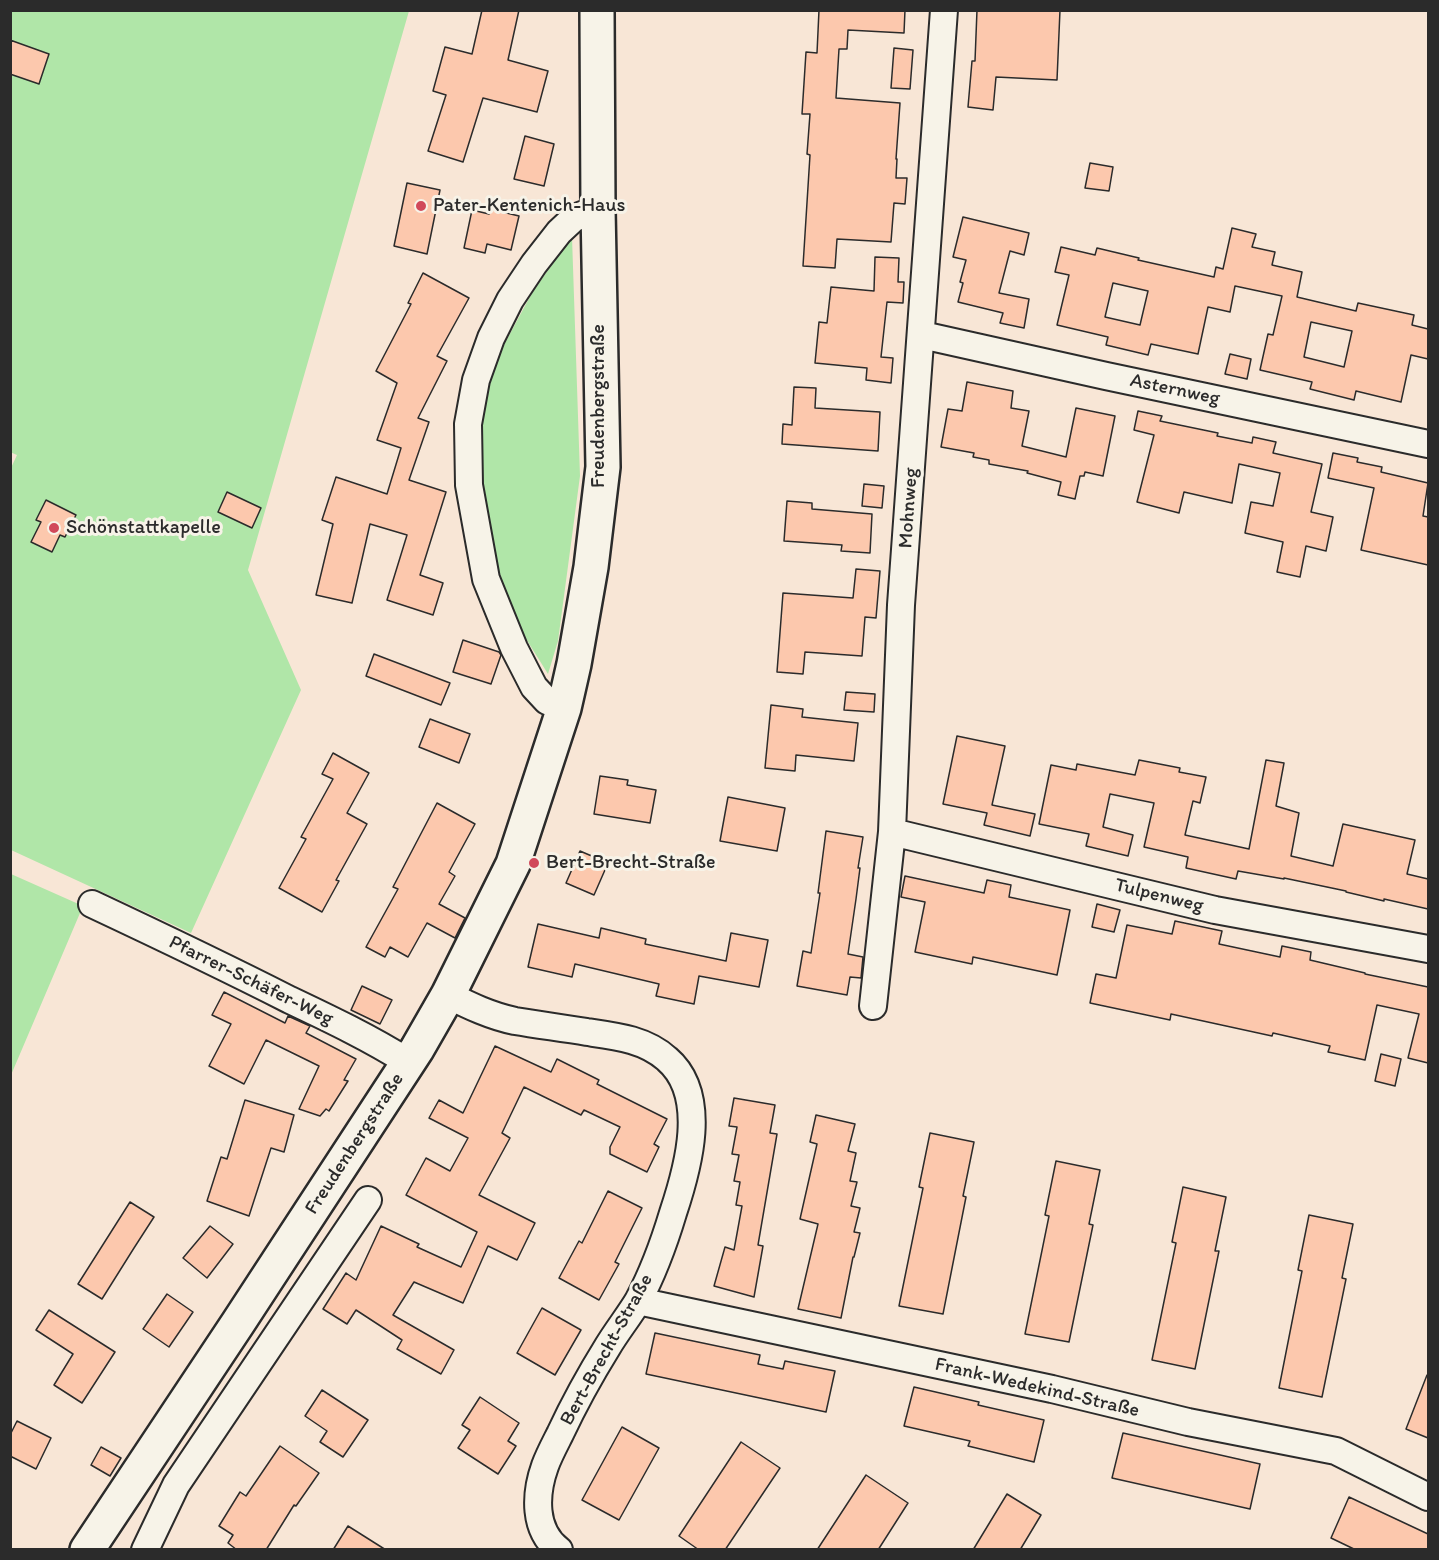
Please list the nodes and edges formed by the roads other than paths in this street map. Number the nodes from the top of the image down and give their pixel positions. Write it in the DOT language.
graph roads {
  1 [pos="597,10"];
  2 [pos="944,10"];
  3 [pos="598,209"];
  4 [pos="922,335"];
  5 [pos="1428,444"];
  6 [pos="564,708"];
  7 [pos="892,832"];
  8 [pos="92,904"];
  9 [pos="1428,949"];
  10 [pos="448,995"];
  11 [pos="873,1006"];
  12 [pos="408,1062"];
  13 [pos="368,1200"];
  14 [pos="638,1301"];
  15 [pos="1428,1497"];
  16 [pos="87,1550"];
  17 [pos="145,1550"];
  18 [pos="558,1550"];
  1 -- 3 [label="street, Freudenbergstraße"];
  2 -- 4 [label="street, Mohnweg"];
  3 -- 6 [label="street, Freudenbergstraße"];
  3 -- 6 [label="street"];
  4 -- 5 [label="street, Asternweg"];
  4 -- 7 [label="street, Mohnweg"];
  6 -- 10 [label="street, Freudenbergstraße"];
  7 -- 9 [label="street, Tulpenweg"];
  7 -- 11 [label="street, Mohnweg"];
  8 -- 12 [label="street, Pfarrer-Schäfer-Weg"];
  10 -- 12 [label="street, Freudenbergstraße"];
  10 -- 14 [label="street, Bert-Brecht-Straße"];
  12 -- 16 [label="street, Freudenbergstraße"];
  13 -- 17 [label="street, Freudenbergstraße"];
  14 -- 15 [label="street, Frank-Wedekind-Straße"];
  14 -- 18 [label="street, Bert-Brecht-Straße"];
}
